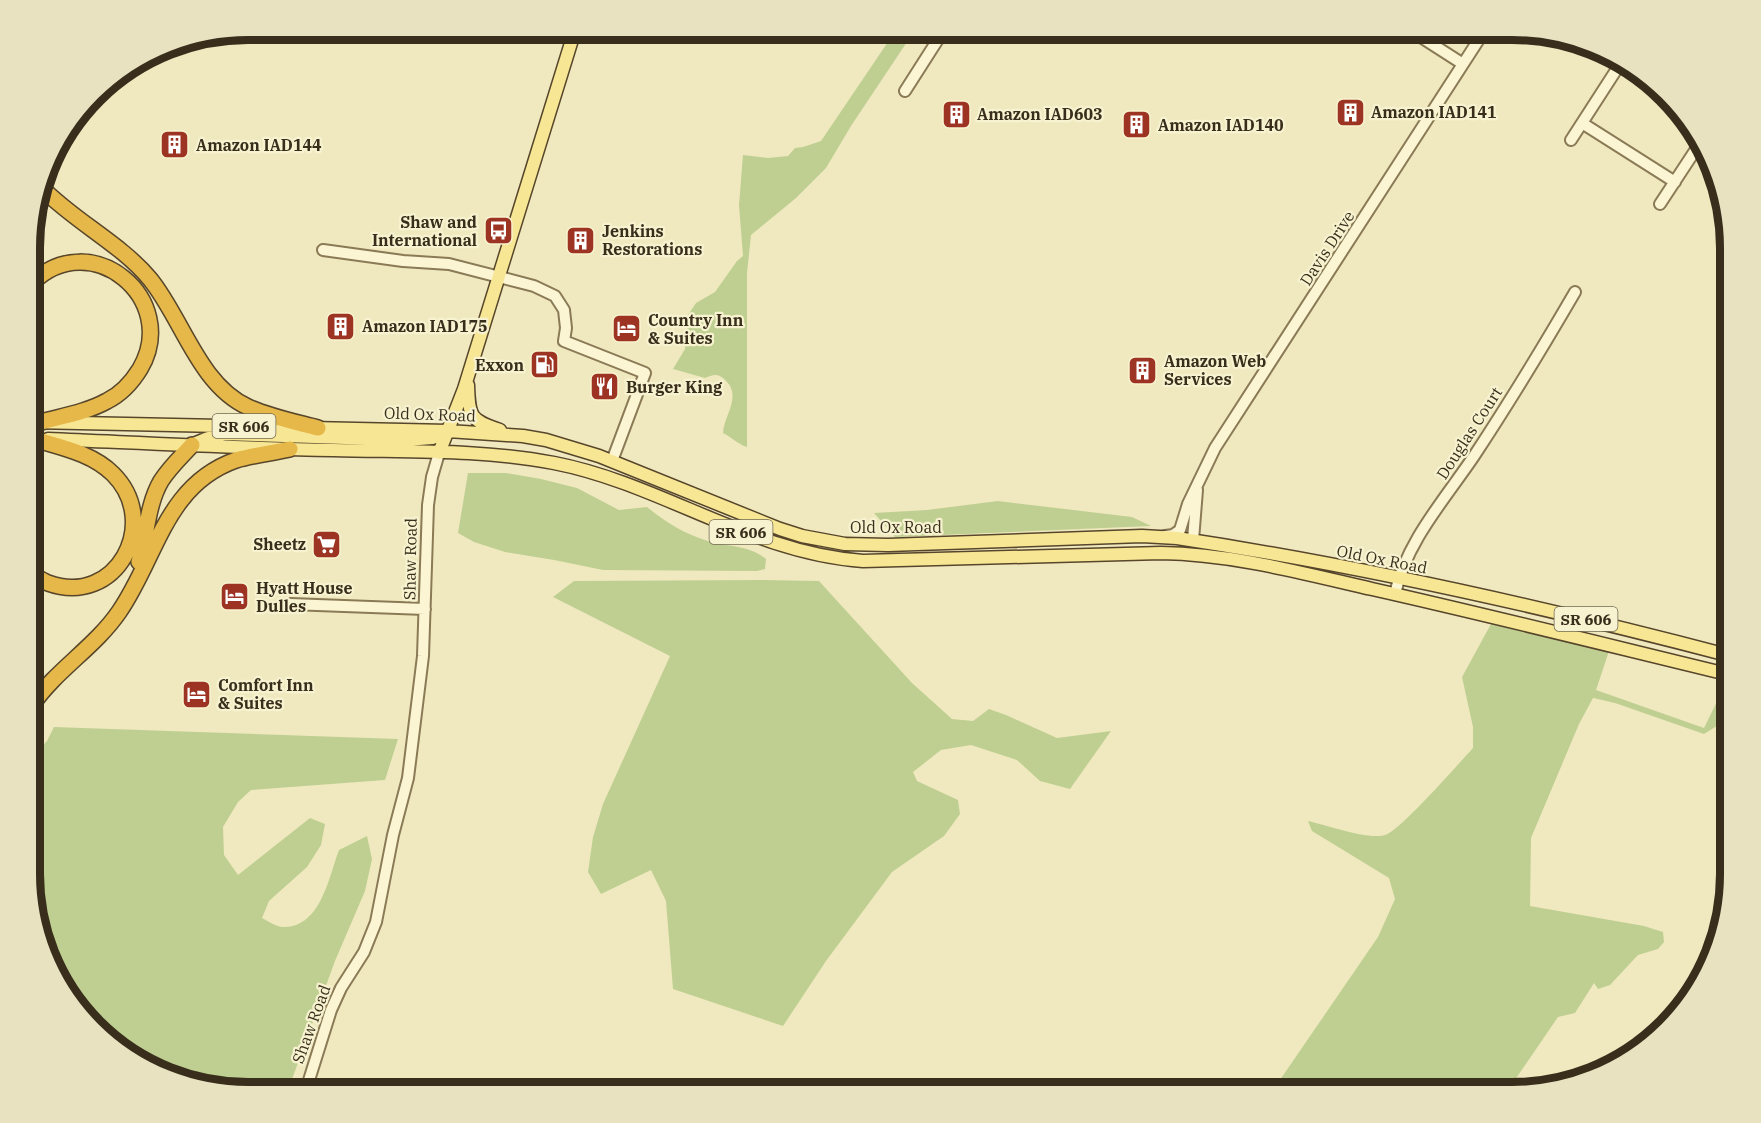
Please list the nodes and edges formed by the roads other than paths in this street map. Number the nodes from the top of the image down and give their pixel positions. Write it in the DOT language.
graph roads {
  1 [pos="572,40"];
  2 [pos="938,40"];
  3 [pos="1426,40"];
  4 [pos="1479,40"];
  5 [pos="1463,64"];
  6 [pos="1617,69"];
  7 [pos="905,91"];
  8 [pos="1582,123"];
  9 [pos="1571,140"];
  10 [pos="1696,150"];
  11 [pos="1675,182"];
  12 [pos="49,194"];
  13 [pos="1660,204"];
  14 [pos="323,250"];
  15 [pos="40,275"];
  16 [pos="499,276"];
  17 [pos="1575,292"];
  18 [pos="467,376"];
  19 [pos="40,421"];
  20 [pos="40,422"];
  21 [pos="318,428"];
  22 [pos="448,431"];
  23 [pos="515,436"];
  24 [pos="40,439"];
  25 [pos="40,441"];
  26 [pos="192,445"];
  27 [pos="290,449"];
  28 [pos="439,453"];
  29 [pos="612,461"];
  30 [pos="1197,484"];
  31 [pos="1165,537"];
  32 [pos="1193,540"];
  33 [pos="1171,553"];
  34 [pos="1398,578"];
  35 [pos="40,579"];
  36 [pos="130,594"];
  37 [pos="1395,594"];
  38 [pos="290,604"];
  39 [pos="425,609"];
  40 [pos="1720,653"];
  41 [pos="1720,672"];
  42 [pos="40,696"];
  43 [pos="308,1082"];
  1 -- 16 [label="main road, Shaw Road"];
  2 -- 7 [label="street"];
  3 -- 5 [label="street"];
  4 -- 5 [label="street, Davis Drive"];
  5 -- 30 [label="street, Davis Drive"];
  6 -- 8 [label="street"];
  8 -- 9 [label="street"];
  8 -- 11 [label="street"];
  10 -- 11 [label="street"];
  11 -- 13 [label="street"];
  12 -- 21 [label="highway"];
  14 -- 16 [label="street"];
  15 -- 19 [label="highway"];
  16 -- 18 [label="main road, Shaw Road"];
  16 -- 29 [label="street"];
  17 -- 34 [label="street, Douglas Court"];
  18 -- 22 [label="main road, Shaw Road"];
  18 -- 23 [label="main road"];
  20 -- 21 [label="main road, Old Ox Road / SR 606"];
  21 -- 22 [label="main road, Old Ox Road / SR 606"];
  22 -- 23 [label="main road, Old Ox Road / SR 606"];
  22 -- 26 [label="main road"];
  22 -- 28 [label="main road, Shaw Road"];
  23 -- 29 [label="main road, Old Ox Road / SR 606"];
  24 -- 26 [label="main road, Old Ox Road / SR 606"];
  25 -- 35 [label="highway"];
  26 -- 27 [label="main road, Old Ox Road / SR 606"];
  26 -- 36 [label="highway"];
  27 -- 28 [label="main road, Old Ox Road / SR 606"];
  27 -- 36 [label="highway"];
  28 -- 33 [label="main road, Old Ox Road / SR 606"];
  28 -- 39 [label="street, Shaw Road"];
  29 -- 31 [label="main road, Old Ox Road / SR 606"];
  30 -- 31 [label="street, Davis Drive"];
  30 -- 32 [label="street, Davis Drive"];
  31 -- 32 [label="main road, Old Ox Road / SR 606"];
  32 -- 33 [label="main road"];
  32 -- 34 [label="main road, Old Ox Road / SR 606"];
  33 -- 37 [label="main road, Old Ox Road / SR 606"];
  34 -- 37 [label="street, Douglas Court"];
  34 -- 40 [label="main road, Old Ox Road / SR 606"];
  36 -- 42 [label="highway"];
  37 -- 41 [label="main road, Old Ox Road / SR 606"];
  38 -- 39 [label="street"];
  39 -- 43 [label="street, Shaw Road"];
}
